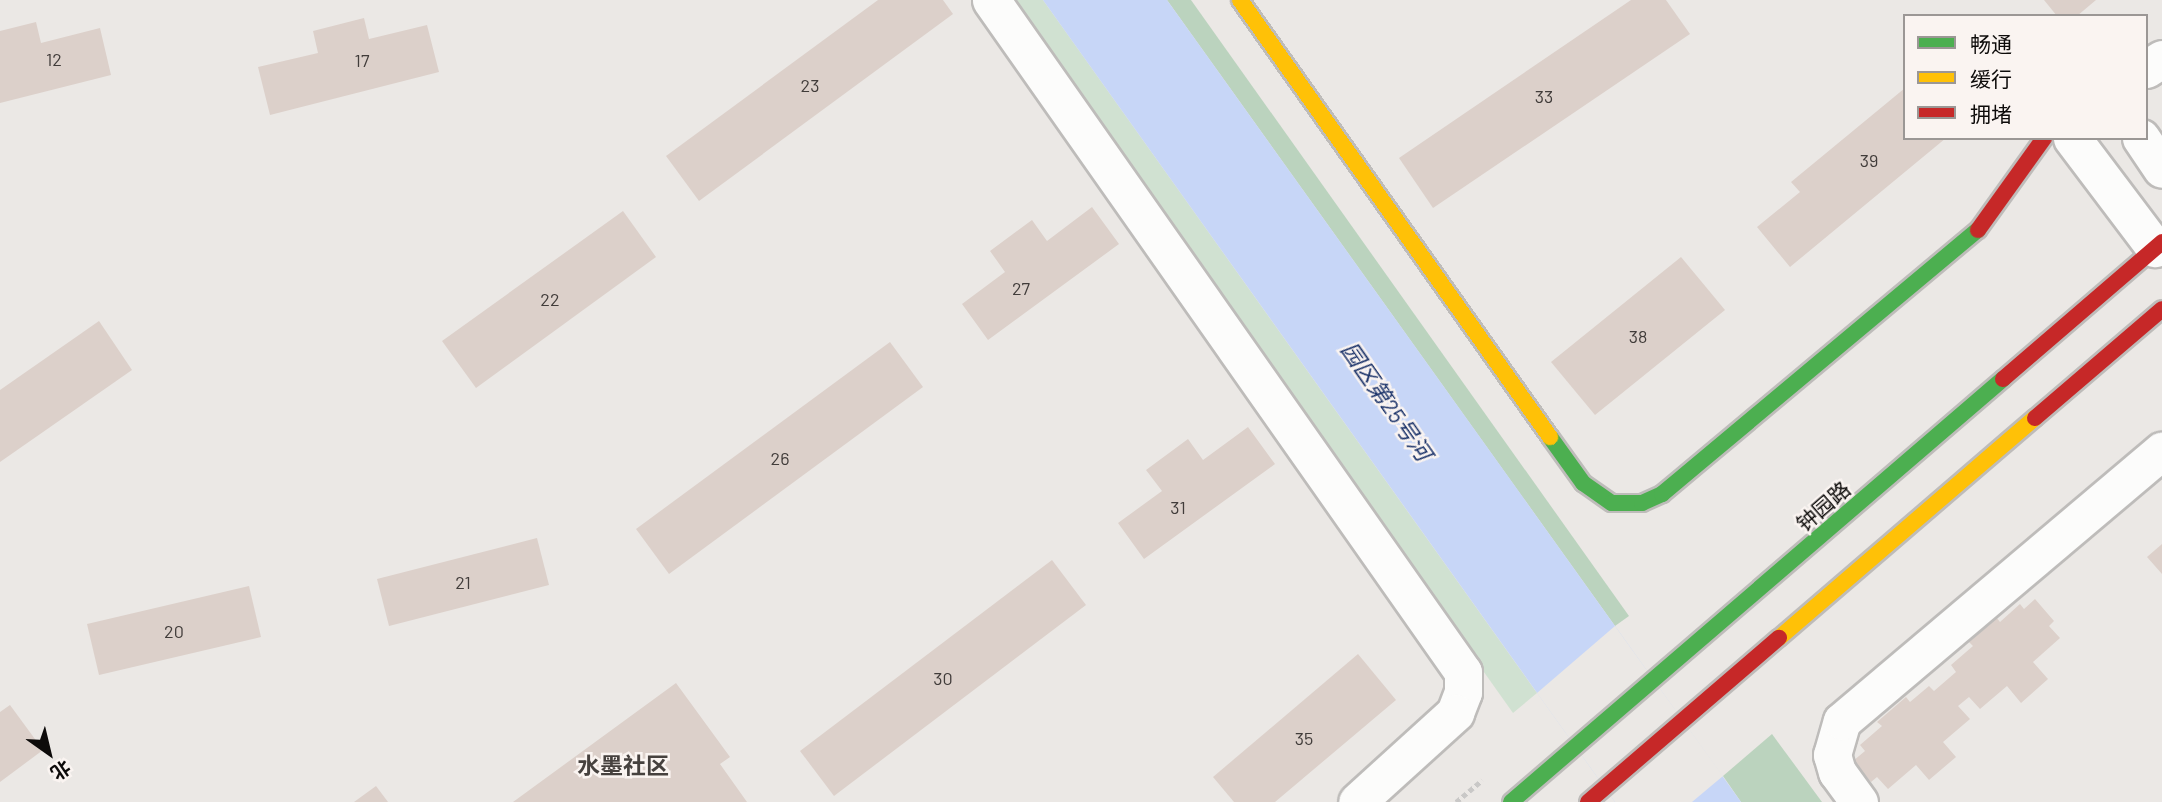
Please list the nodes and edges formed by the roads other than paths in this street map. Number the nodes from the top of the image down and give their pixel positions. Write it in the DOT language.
graph roads {
  1 [pos="991,0"];
  2 [pos="1240,0"];
  3 [pos="2043,140"];
  4 [pos="2074,140"];
  5 [pos="2142,140"];
  6 [pos="2162,169"];
  7 [pos="2159,245"];
  8 [pos="2162,309"];
  9 [pos="2162,451"];
  10 [pos="1357,802"];
  11 [pos="1511,802"];
  12 [pos="1588,802"];
  13 [pos="1859,802"];
  1 -- 10 [label="street"];
  2 -- 3 [label="main road"];
  4 -- 7 [label="street"];
  5 -- 6 [label="street"];
  7 -- 11 [label="main road, 钟园路"];
  8 -- 12 [label="main road"];
  9 -- 13 [label="street"];
}
